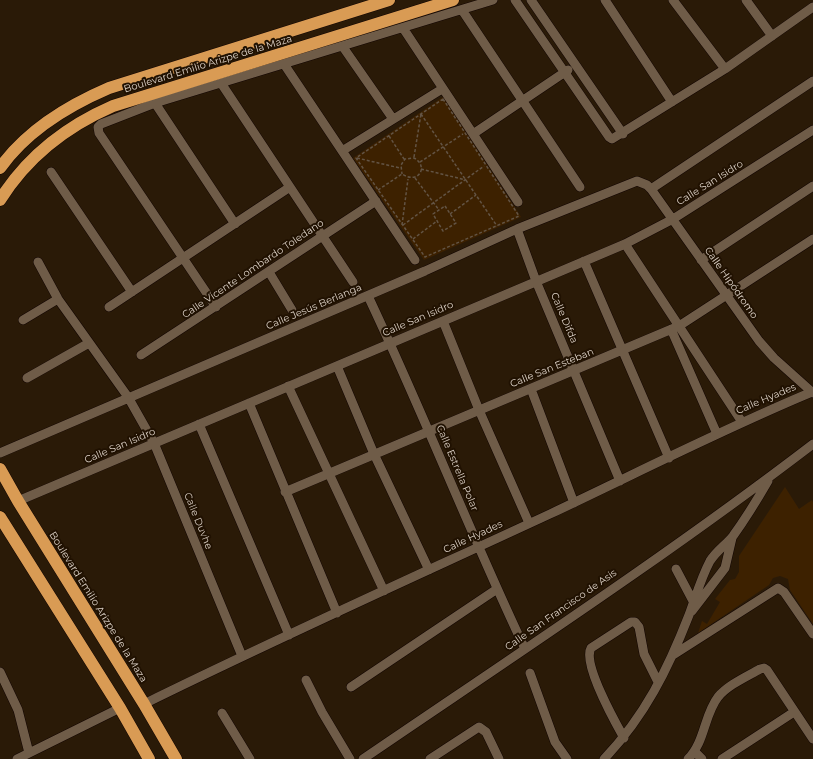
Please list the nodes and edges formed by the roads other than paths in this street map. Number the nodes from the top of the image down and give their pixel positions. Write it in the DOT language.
graph roads {
  1 [pos="389,0"];
  2 [pos="453,0"];
  3 [pos="493,0"];
  4 [pos="515,0"];
  5 [pos="531,0"];
  6 [pos="604,0"];
  7 [pos="673,0"];
  8 [pos="746,0"];
  9 [pos="813,7"];
  10 [pos="462,10"];
  11 [pos="403,28"];
  12 [pos="772,36"];
  13 [pos="343,47"];
  14 [pos="284,64"];
  15 [pos="574,65"];
  16 [pos="725,69"];
  17 [pos="564,73"];
  18 [pos="813,81"];
  19 [pos="221,83"];
  20 [pos="442,89"];
  21 [pos="521,100"];
  22 [pos="672,102"];
  23 [pos="155,103"];
  24 [pos="393,119"];
  25 [pos="813,130"];
  26 [pos="469,133"];
  27 [pos="623,134"];
  28 [pos="342,151"];
  29 [pos="0,168"];
  30 [pos="50,172"];
  31 [pos="637,181"];
  32 [pos="813,186"];
  33 [pos="290,187"];
  34 [pos="580,187"];
  35 [pos="651,189"];
  36 [pos="0,200"];
  37 [pos="376,201"];
  38 [pos="518,202"];
  39 [pos="673,219"];
  40 [pos="235,224"];
  41 [pos="517,230"];
  42 [pos="323,235"];
  43 [pos="813,239"];
  44 [pos="625,244"];
  45 [pos="182,258"];
  46 [pos="415,260"];
  47 [pos="701,260"];
  48 [pos="584,261"];
  49 [pos="38,262"];
  50 [pos="269,272"];
  51 [pos="536,281"];
  52 [pos="353,282"];
  53 [pos="132,292"];
  54 [pos="368,296"];
  55 [pos="725,296"];
  56 [pos="58,298"];
  57 [pos="109,307"];
  58 [pos="216,307"];
  59 [pos="292,310"];
  60 [pos="23,320"];
  61 [pos="443,321"];
  62 [pos="675,328"];
  63 [pos="89,343"];
  64 [pos="390,343"];
  65 [pos="622,351"];
  66 [pos="141,355"];
  67 [pos="337,366"];
  68 [pos="575,371"];
  69 [pos="27,378"];
  70 [pos="288,386"];
  71 [pos="531,389"];
  72 [pos="812,392"];
  73 [pos="128,397"];
  74 [pos="249,403"];
  75 [pos="479,410"];
  76 [pos="742,422"];
  77 [pos="199,424"];
  78 [pos="429,431"];
  79 [pos="717,434"];
  80 [pos="154,443"];
  81 [pos="812,447"];
  82 [pos="0,453"];
  83 [pos="374,454"];
  84 [pos="669,458"];
  85 [pos="0,469"];
  86 [pos="330,472"];
  87 [pos="770,478"];
  88 [pos="620,481"];
  89 [pos="286,492"];
  90 [pos="18,501"];
  91 [pos="574,502"];
  92 [pos="0,517"];
  93 [pos="529,523"];
  94 [pos="732,538"];
  95 [pos="478,547"];
  96 [pos="676,568"];
  97 [pos="429,570"];
  98 [pos="497,589"];
  99 [pos="384,591"];
  100 [pos="695,604"];
  101 [pos="337,613"];
  102 [pos="813,634"];
  103 [pos="289,635"];
  104 [pos="525,649"];
  105 [pos="673,655"];
  106 [pos="242,656"];
  107 [pos="0,672"];
  108 [pos="530,673"];
  109 [pos="306,680"];
  110 [pos="658,682"];
  111 [pos="351,687"];
  112 [pos="144,704"];
  113 [pos="120,708"];
  114 [pos="794,712"];
  115 [pos="222,713"];
  116 [pos="624,738"];
  117 [pos="813,739"];
  118 [pos="696,752"];
  119 [pos="29,753"];
  120 [pos="17,759"];
  121 [pos="149,759"];
  122 [pos="176,759"];
  123 [pos="250,759"];
  124 [pos="350,759"];
  125 [pos="363,759"];
  126 [pos="430,759"];
  127 [pos="499,759"];
  128 [pos="567,759"];
  129 [pos="604,759"];
  130 [pos="688,759"];
  131 [pos="702,759"];
  132 [pos="722,759"];
  1 -- 29 [label="highway, Boulevard Emilio Arizpe de la Maza"];
  2 -- 36 [label="highway, Boulevard Emilio Arizpe de la Maza"];
  3 -- 10 [label="street"];
  4 -- 17 [label="street"];
  5 -- 15 [label="street"];
  6 -- 22 [label="street"];
  7 -- 16 [label="street"];
  8 -- 12 [label="street"];
  9 -- 12 [label="street"];
  10 -- 11 [label="street"];
  10 -- 21 [label="street"];
  11 -- 13 [label="street"];
  11 -- 20 [label="street"];
  12 -- 16 [label="street"];
  13 -- 14 [label="street"];
  13 -- 24 [label="street"];
  14 -- 19 [label="street"];
  14 -- 28 [label="street"];
  15 -- 17 [label="street"];
  15 -- 27 [label="street"];
  16 -- 22 [label="street"];
  17 -- 21 [label="street"];
  17 -- 27 [label="street"];
  18 -- 35 [label="street"];
  19 -- 23 [label="street"];
  19 -- 33 [label="street"];
  20 -- 24 [label="street"];
  20 -- 26 [label="street"];
  21 -- 26 [label="street"];
  21 -- 34 [label="street"];
  22 -- 27 [label="street"];
  23 -- 40 [label="street"];
  23 -- 45 [label="street"];
  24 -- 28 [label="street"];
  25 -- 39 [label="street, Calle San Isidro"];
  26 -- 38 [label="street"];
  28 -- 37 [label="street"];
  30 -- 53 [label="street"];
  31 -- 35 [label="street, Calle Hipódromo"];
  31 -- 41 [label="street, Calle Jesús Berlanga"];
  32 -- 47 [label="street"];
  33 -- 40 [label="street"];
  33 -- 42 [label="street"];
  35 -- 39 [label="street, Calle Hipódromo"];
  37 -- 42 [label="street, Calle Vicente Lombardo Toledano"];
  37 -- 46 [label="street"];
  39 -- 44 [label="street, Calle San Isidro"];
  39 -- 47 [label="street, Calle Hipódromo"];
  40 -- 45 [label="street"];
  41 -- 51 [label="street, Calle Difda"];
  41 -- 54 [label="street, Calle Jesús Berlanga"];
  42 -- 50 [label="street, Calle Vicente Lombardo Toledano"];
  42 -- 52 [label="street"];
  43 -- 55 [label="street, Calle San Esteban"];
  44 -- 48 [label="street, Calle San Isidro"];
  44 -- 62 [label="street"];
  45 -- 53 [label="street"];
  45 -- 58 [label="street"];
  47 -- 55 [label="street, Calle Hipódromo"];
  48 -- 51 [label="street, Calle San Isidro"];
  48 -- 65 [label="street"];
  49 -- 56 [label="street, Calle Duvhe"];
  50 -- 58 [label="street, Calle Vicente Lombardo Toledano"];
  50 -- 59 [label="street"];
  51 -- 61 [label="street, Calle San Isidro"];
  51 -- 68 [label="street, Calle Difda"];
  53 -- 57 [label="street"];
  54 -- 64 [label="street, Calle Estrella Polar"];
  54 -- 73 [label="street, Calle Jesús Berlanga"];
  55 -- 62 [label="street, Calle San Esteban"];
  55 -- 72 [label="street, Calle Hipódromo"];
  56 -- 60 [label="street"];
  56 -- 63 [label="street, Calle Duvhe"];
  58 -- 66 [label="street, Calle Vicente Lombardo Toledano"];
  61 -- 64 [label="street, Calle San Isidro"];
  61 -- 75 [label="street"];
  62 -- 65 [label="street, Calle San Esteban"];
  62 -- 76 [label="street"];
  62 -- 79 [label="street"];
  63 -- 69 [label="street"];
  63 -- 73 [label="street, Calle Duvhe"];
  64 -- 67 [label="street, Calle San Isidro"];
  64 -- 78 [label="street, Calle Estrella Polar"];
  65 -- 68 [label="street, Calle San Esteban"];
  65 -- 84 [label="street"];
  67 -- 70 [label="street, Calle San Isidro"];
  67 -- 83 [label="street"];
  68 -- 71 [label="street, Calle San Esteban"];
  68 -- 88 [label="street, Calle Difda"];
  70 -- 74 [label="street, Calle San Isidro"];
  70 -- 86 [label="street"];
  71 -- 75 [label="street, Calle San Esteban"];
  71 -- 91 [label="street"];
  72 -- 76 [label="street, Calle Hyades"];
  73 -- 80 [label="street, Calle Duvhe"];
  73 -- 82 [label="street, Calle Jesús Berlanga"];
  74 -- 77 [label="street, Calle San Isidro"];
  74 -- 89 [label="street"];
  75 -- 78 [label="street, Calle San Esteban"];
  75 -- 93 [label="street"];
  76 -- 79 [label="street, Calle Hyades"];
  77 -- 80 [label="street, Calle San Isidro"];
  77 -- 103 [label="street"];
  78 -- 83 [label="street, Calle San Esteban"];
  78 -- 95 [label="street, Calle Estrella Polar"];
  79 -- 84 [label="street, Calle Hyades"];
  80 -- 90 [label="street, Calle San Isidro"];
  80 -- 106 [label="street, Calle Duvhe"];
  81 -- 87 [label="street, Calle San Francisco de Asis"];
  83 -- 86 [label="street, Calle San Esteban"];
  83 -- 97 [label="street"];
  84 -- 88 [label="street, Calle Hyades"];
  85 -- 90 [label="highway, Boulevard Emilio Arizpe de la Maza"];
  86 -- 89 [label="street, Calle San Esteban"];
  86 -- 99 [label="street"];
  87 -- 94 [label="street"];
  87 -- 104 [label="street, Calle San Francisco de Asis"];
  88 -- 91 [label="street, Calle Hyades"];
  89 -- 101 [label="street"];
  90 -- 112 [label="highway, Boulevard Emilio Arizpe de la Maza"];
  91 -- 93 [label="street, Calle Hyades"];
  92 -- 113 [label="highway"];
  93 -- 95 [label="street, Calle Hyades"];
  94 -- 100 [label="street"];
  94 -- 100 [label="street"];
  95 -- 97 [label="street, Calle Hyades"];
  95 -- 98 [label="street, Calle Estrella Polar"];
  96 -- 100 [label="street"];
  97 -- 99 [label="street, Calle Hyades"];
  98 -- 104 [label="street, Calle Estrella Polar"];
  98 -- 111 [label="street"];
  99 -- 101 [label="street, Calle Hyades"];
  100 -- 105 [label="street"];
  101 -- 103 [label="street, Calle Hyades"];
  102 -- 105 [label="street"];
  103 -- 106 [label="street, Calle Hyades"];
  104 -- 125 [label="street, Calle San Francisco de Asis"];
  105 -- 110 [label="street"];
  106 -- 112 [label="street, Calle Hyades"];
  107 -- 119 [label="street"];
  108 -- 128 [label="street"];
  109 -- 124 [label="street"];
  110 -- 116 [label="street"];
  110 -- 116 [label="street"];
  112 -- 122 [label="highway, Boulevard Emilio Arizpe de la Maza"];
  113 -- 119 [label="street"];
  113 -- 121 [label="highway"];
  114 -- 117 [label="street"];
  114 -- 118 [label="street"];
  114 -- 132 [label="street"];
  115 -- 123 [label="street"];
  116 -- 129 [label="street"];
  118 -- 130 [label="street"];
  118 -- 131 [label="street"];
  119 -- 120 [label="street"];
  126 -- 127 [label="street"];
}
